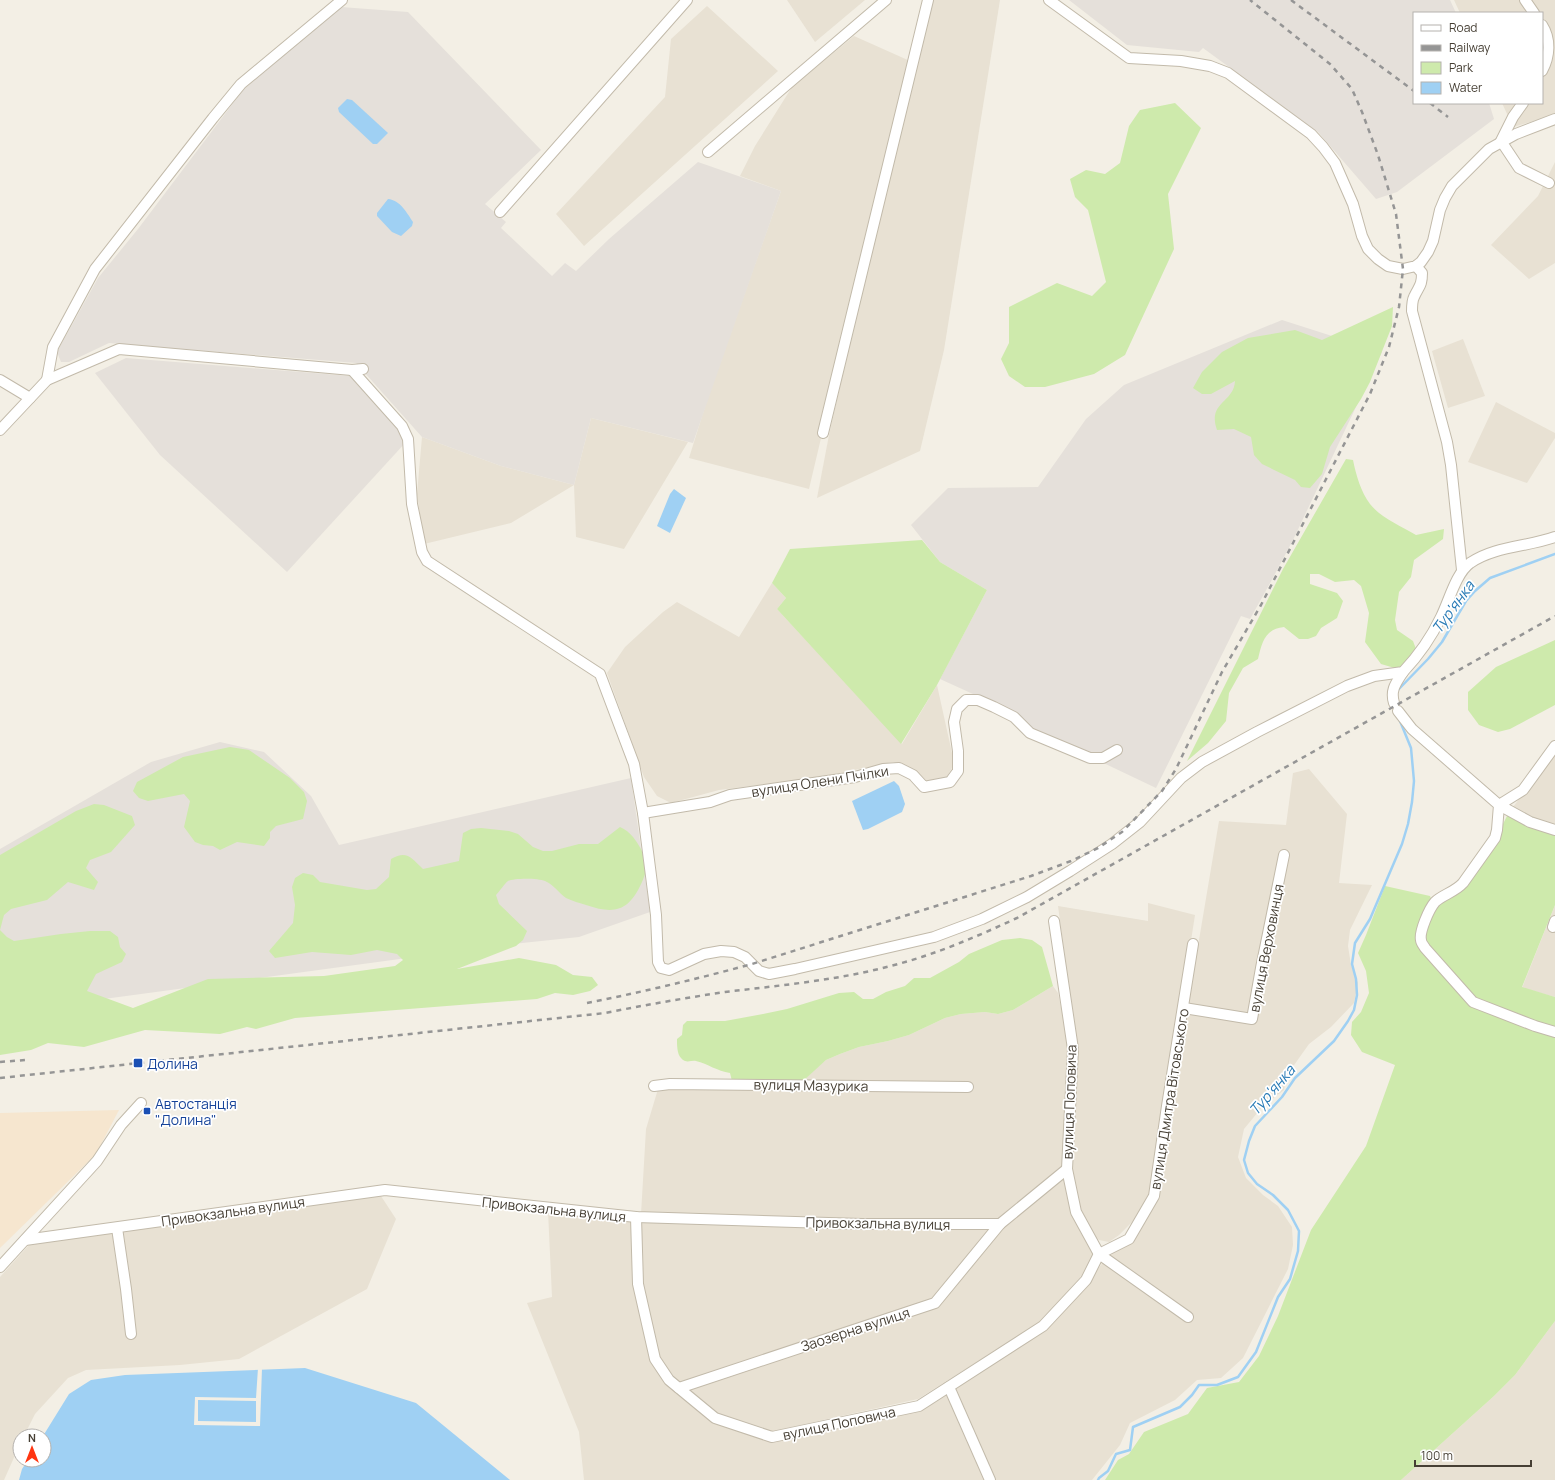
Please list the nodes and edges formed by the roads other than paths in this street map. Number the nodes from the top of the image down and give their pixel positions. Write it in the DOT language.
graph roads {
  1 [pos="342,0"];
  2 [pos="687,0"];
  3 [pos="886,0"];
  4 [pos="928,0"];
  5 [pos="1049,0"];
  6 [pos="1525,0"];
  7 [pos="1533,12"];
  8 [pos="1543,27"];
  9 [pos="1543,68"];
  10 [pos="1521,104"];
  11 [pos="1555,119"];
  12 [pos="1501,141"];
  13 [pos="708,152"];
  14 [pos="1548,183"];
  15 [pos="500,212"];
  16 [pos="1416,266"];
  17 [pos="363,369"];
  18 [pos="352,370"];
  19 [pos="0,380"];
  20 [pos="47,380"];
  21 [pos="30,398"];
  22 [pos="0,430"];
  23 [pos="823,433"];
  24 [pos="1555,537"];
  25 [pos="1462,570"];
  26 [pos="1403,672"];
  27 [pos="1555,746"];
  28 [pos="1117,750"];
  29 [pos="1499,805"];
  30 [pos="643,813"];
  31 [pos="1555,830"];
  32 [pos="1284,855"];
  33 [pos="1054,921"];
  34 [pos="1193,944"];
  35 [pos="1184,1008"];
  36 [pos="1555,1032"];
  37 [pos="654,1086"];
  38 [pos="968,1087"];
  39 [pos="141,1103"];
  40 [pos="1067,1169"];
  41 [pos="636,1217"];
  42 [pos="1000,1224"];
  43 [pos="117,1228"];
  44 [pos="25,1240"];
  45 [pos="1099,1254"];
  46 [pos="0,1267"];
  47 [pos="1188,1317"];
  48 [pos="131,1334"];
  49 [pos="949,1387"];
  50 [pos="679,1388"];
  51 [pos="990,1480"];
  1 -- 20 [label="street"];
  2 -- 15 [label="street"];
  3 -- 13 [label="street"];
  4 -- 23 [label="street"];
  5 -- 16 [label="street"];
  6 -- 7 [label="street"];
  8 -- 9 [label="street"];
  10 -- 12 [label="street"];
  11 -- 12 [label="street"];
  12 -- 14 [label="street"];
  12 -- 16 [label="street"];
  16 -- 25 [label="street"];
  17 -- 18 [label="street"];
  18 -- 20 [label="street"];
  18 -- 30 [label="street"];
  19 -- 21 [label="street"];
  20 -- 21 [label="street"];
  21 -- 22 [label="street"];
  24 -- 25 [label="street"];
  25 -- 26 [label="street"];
  26 -- 29 [label="street"];
  26 -- 30 [label="street"];
  27 -- 29 [label="street"];
  28 -- 30 [label="street, вулиця Олени Пчілки"];
  29 -- 31 [label="street"];
  29 -- 36 [label="street"];
  32 -- 35 [label="street, вулиця Верховинця"];
  33 -- 40 [label="street, вулиця Поповича"];
  34 -- 35 [label="street, вулиця Дмитра Вітовського"];
  35 -- 45 [label="street, вулиця Дмитра Вітовського"];
  37 -- 38 [label="street, вулиця Мазурика"];
  39 -- 44 [label="street"];
  40 -- 42 [label="street"];
  40 -- 45 [label="street, вулиця Поповича"];
  41 -- 42 [label="street, Привокзальна вулиця"];
  41 -- 43 [label="street, Привокзальна вулиця"];
  41 -- 50 [label="street, вулиця Поповича"];
  42 -- 50 [label="street, Заозерна вулиця"];
  43 -- 44 [label="street, Привокзальна вулиця"];
  43 -- 48 [label="street"];
  44 -- 46 [label="street"];
  45 -- 47 [label="street, вулиця Поповича"];
  45 -- 49 [label="street, вулиця Поповича"];
  49 -- 50 [label="street, вулиця Поповича"];
  49 -- 51 [label="street"];
}
